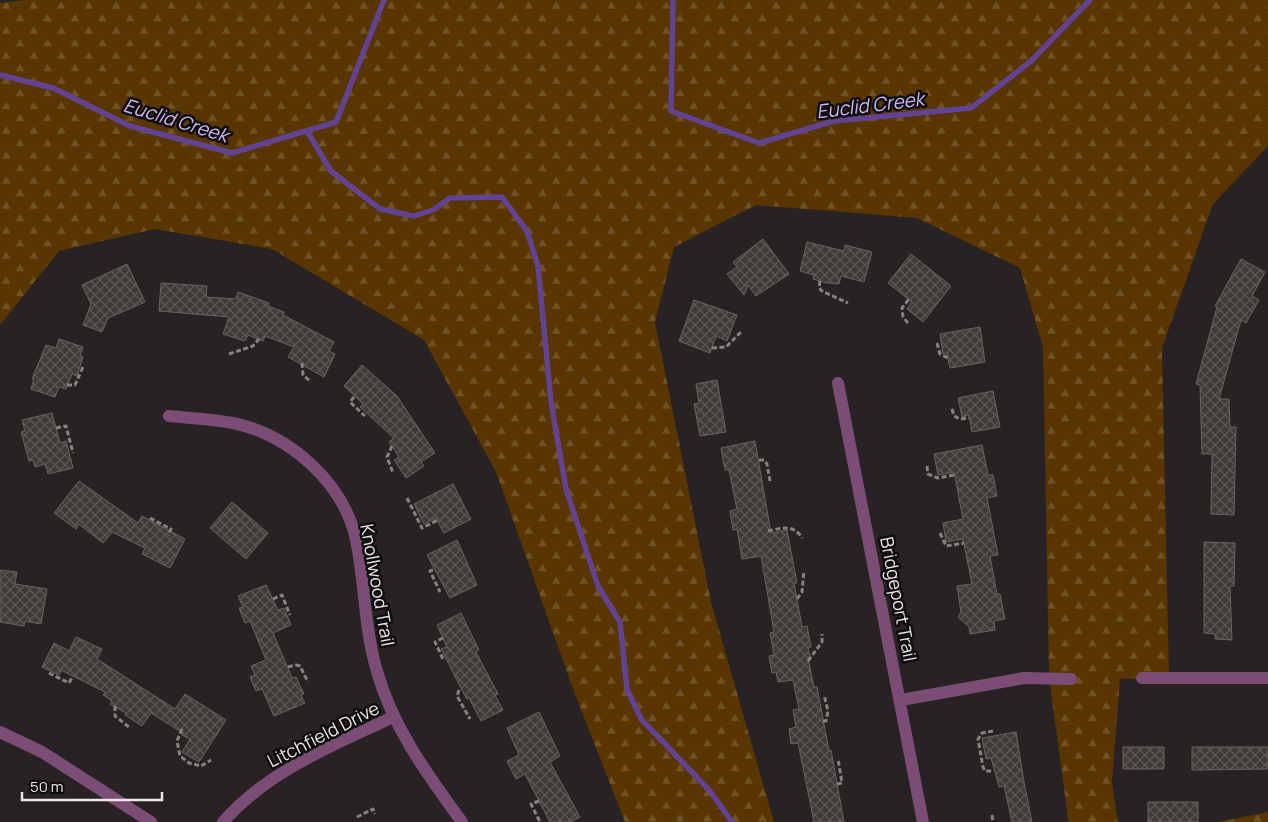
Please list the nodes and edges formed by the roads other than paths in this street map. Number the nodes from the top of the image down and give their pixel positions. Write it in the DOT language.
graph roads {
  1 [pos="838,383"];
  2 [pos="169,416"];
  3 [pos="1142,678"];
  4 [pos="1268,678"];
  5 [pos="1071,679"];
  6 [pos="901,700"];
  7 [pos="394,718"];
  8 [pos="0,732"];
  9 [pos="151,822"];
  10 [pos="224,822"];
  11 [pos="462,822"];
  12 [pos="923,822"];
  1 -- 6 [label="street, Bridgeport Trail"];
  2 -- 7 [label="street, Knollwood Trail"];
  3 -- 4 [label="street"];
  5 -- 6 [label="street"];
  6 -- 12 [label="street, Bridgeport Trail"];
  7 -- 10 [label="street, Litchfield Drive"];
  7 -- 11 [label="street, Knollwood Trail"];
  8 -- 9 [label="street"];
}
